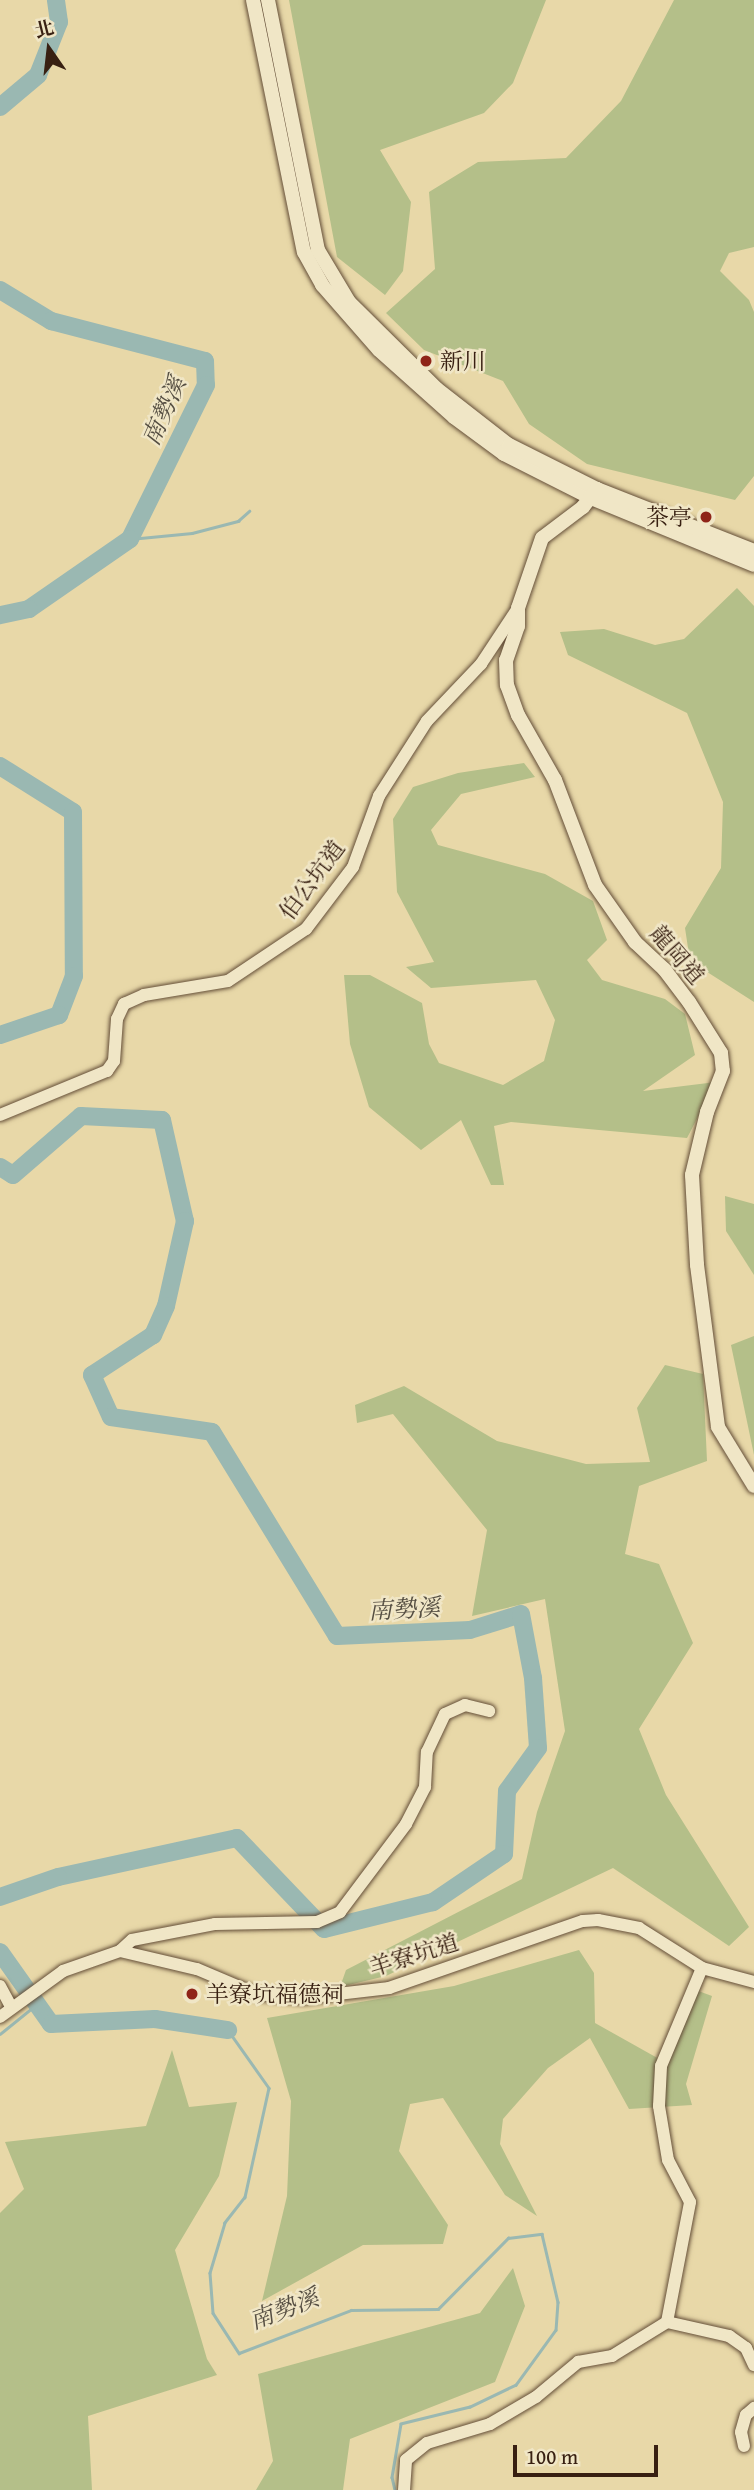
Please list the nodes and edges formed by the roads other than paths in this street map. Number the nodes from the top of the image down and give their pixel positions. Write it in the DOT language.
graph roads {
  1 [pos="253,0"];
  2 [pos="268,0"];
  3 [pos="594,494"];
  4 [pos="754,551"];
  5 [pos="754,565"];
  6 [pos="517,608"];
  7 [pos="0,1115"];
  8 [pos="754,1486"];
  9 [pos="489,1711"];
  10 [pos="120,1951"];
  11 [pos="702,1968"];
  12 [pos="754,1982"];
  13 [pos="0,1986"];
  14 [pos="14,2004"];
  15 [pos="0,2017"];
  16 [pos="667,2322"];
  17 [pos="754,2365"];
  18 [pos="754,2407"];
  19 [pos="744,2446"];
  20 [pos="404,2490"];
  1 -- 3 [label="street"];
  2 -- 3 [label="street"];
  3 -- 4 [label="street"];
  3 -- 5 [label="street"];
  3 -- 6 [label="street, 龍岡道"];
  6 -- 7 [label="street, 伯公坑道"];
  6 -- 8 [label="street, 龍岡道"];
  9 -- 10 [label="street"];
  10 -- 11 [label="street, 羊寮坑道"];
  10 -- 14 [label="street"];
  11 -- 12 [label="street, 羊寮坑道"];
  11 -- 16 [label="street"];
  13 -- 14 [label="street"];
  14 -- 15 [label="street"];
  16 -- 17 [label="street"];
  16 -- 20 [label="street"];
  18 -- 19 [label="street"];
}
